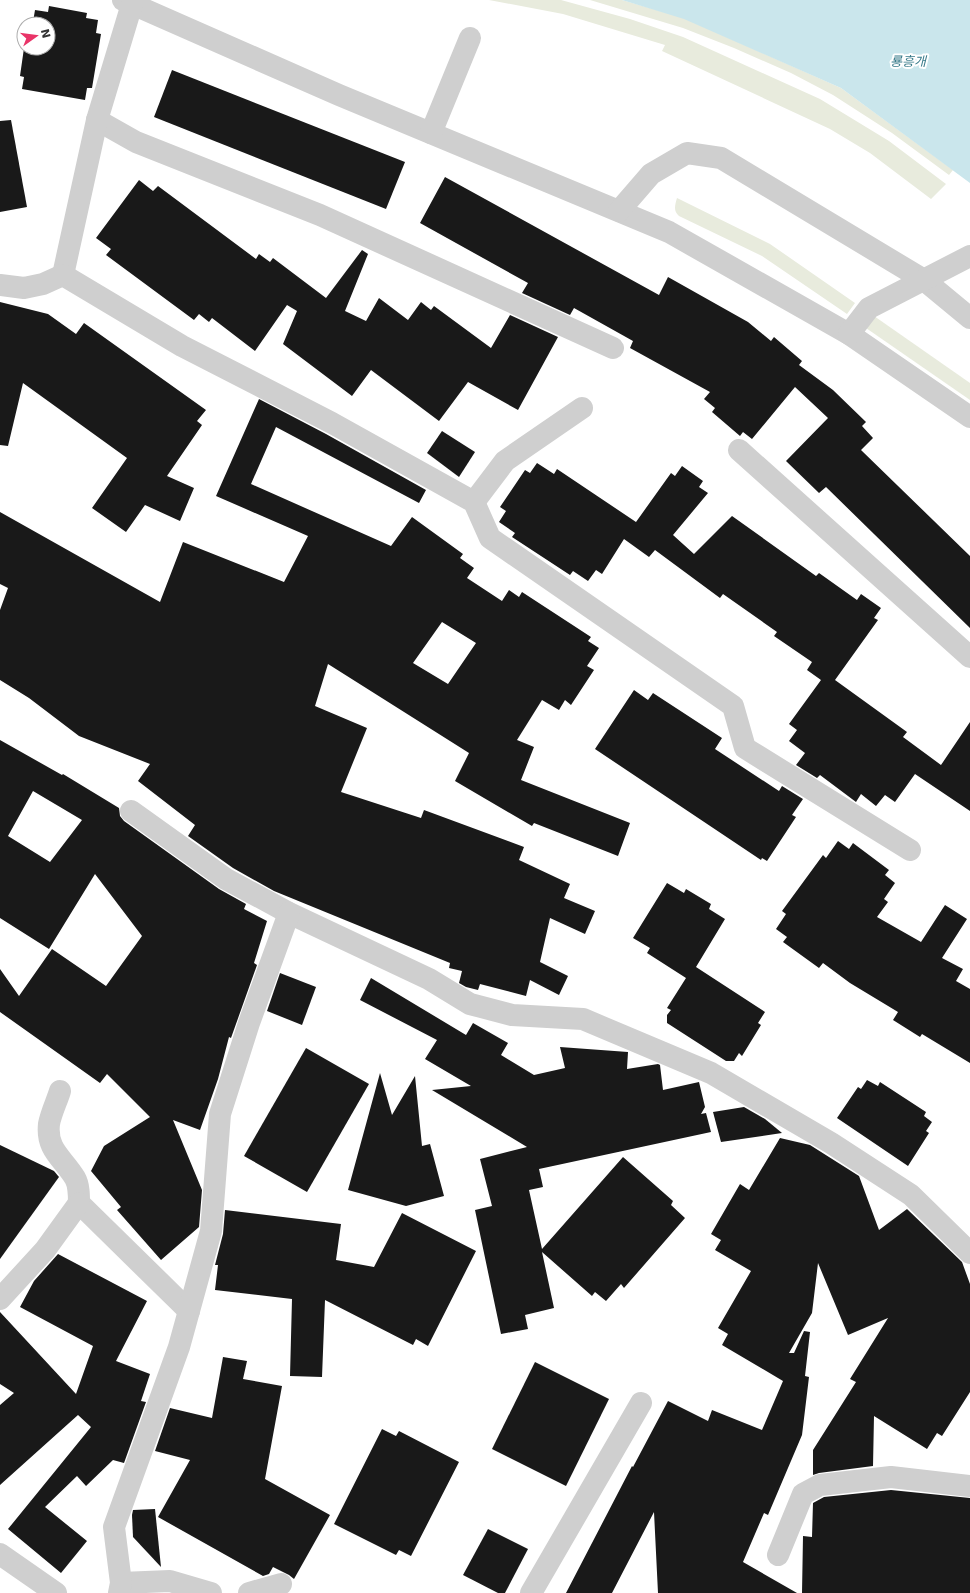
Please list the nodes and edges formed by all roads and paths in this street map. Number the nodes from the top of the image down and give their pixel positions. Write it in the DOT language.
graph roads {
  1 [pos="128,2"];
  2 [pos="470,38"];
  3 [pos="98,120"];
  4 [pos="430,134"];
  5 [pos="619,211"];
  6 [pos="970,256"];
  7 [pos="63,275"];
  8 [pos="924,280"];
  9 [pos="0,285"];
  10 [pos="970,318"];
  11 [pos="849,334"];
  12 [pos="613,348"];
  13 [pos="582,408"];
  14 [pos="970,417"];
  15 [pos="739,450"];
  16 [pos="474,502"];
  17 [pos="970,657"];
  18 [pos="131,811"];
  19 [pos="910,850"];
  20 [pos="289,913"];
  21 [pos="60,1091"];
  22 [pos="79,1203"];
  23 [pos="970,1253"];
  24 [pos="0,1299"];
  25 [pos="189,1311"];
  26 [pos="641,1403"];
  27 [pos="970,1486"];
  28 [pos="0,1554"];
  29 [pos="778,1555"];
  30 [pos="281,1584"];
  31 [pos="120,1588"];
  32 [pos="56,1593"];
  33 [pos="212,1593"];
  34 [pos="249,1593"];
  35 [pos="532,1593"];
  1 -- 3 [label="street"];
  1 -- 4 [label="street"];
  2 -- 4 [label="street"];
  3 -- 7 [label="street"];
  3 -- 12 [label="street"];
  4 -- 5 [label="street"];
  5 -- 8 [label="street"];
  5 -- 11 [label="street"];
  6 -- 8 [label="street"];
  7 -- 9 [label="street"];
  7 -- 16 [label="street"];
  8 -- 10 [label="street"];
  8 -- 11 [label="street"];
  11 -- 14 [label="street"];
  13 -- 16 [label="street"];
  15 -- 17 [label="street"];
  16 -- 19 [label="street"];
  18 -- 20 [label="street"];
  20 -- 23 [label="street"];
  20 -- 25 [label="street"];
  21 -- 22 [label="street"];
  22 -- 24 [label="street"];
  22 -- 25 [label="street"];
  25 -- 31 [label="street"];
  26 -- 35 [label="street"];
  27 -- 29 [label="street"];
  28 -- 32 [label="street"];
  30 -- 34 [label="street"];
  31 -- 33 [label="street"];
}
